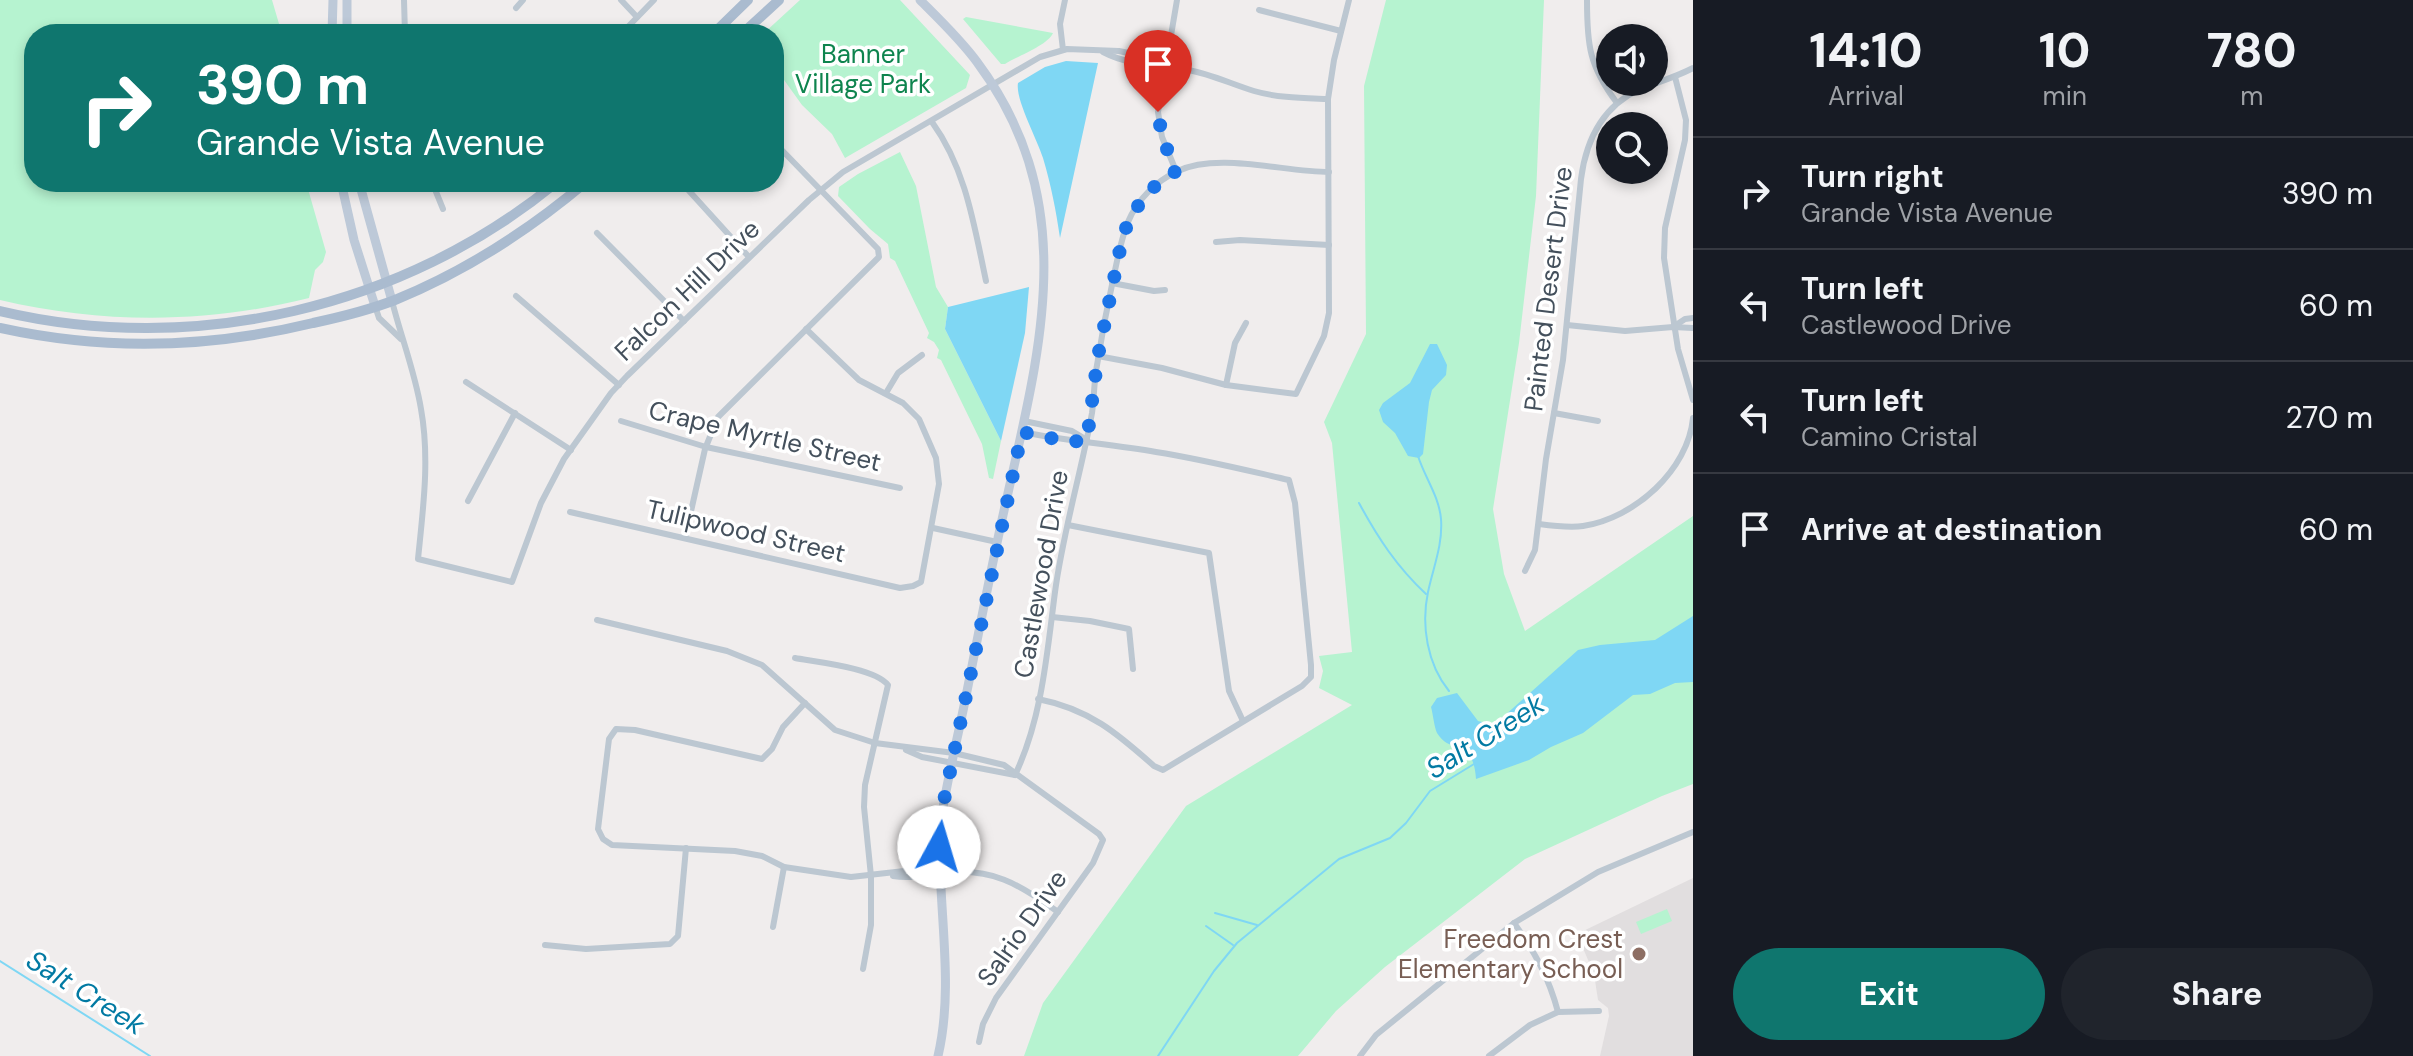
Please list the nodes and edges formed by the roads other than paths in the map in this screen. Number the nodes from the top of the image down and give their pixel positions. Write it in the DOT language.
graph roads {
  1 [pos="333,0"];
  2 [pos="347,0"];
  3 [pos="404,0"];
  4 [pos="523,0"];
  5 [pos="621,0"];
  6 [pos="654,0"];
  7 [pos="748,0"];
  8 [pos="779,0"];
  9 [pos="920,0"];
  10 [pos="1065,0"];
  11 [pos="1177,0"];
  12 [pos="1349,0"];
  13 [pos="1587,0"];
  14 [pos="516,8"];
  15 [pos="1259,10"];
  16 [pos="637,17"];
  17 [pos="332,24"];
  18 [pos="347,24"];
  19 [pos="405,24"];
  20 [pos="630,24"];
  21 [pos="723,24"];
  22 [pos="753,24"];
  23 [pos="1341,31"];
  24 [pos="1063,50"];
  25 [pos="1166,66"];
  26 [pos="1693,68"];
  27 [pos="1675,77"];
  28 [pos="993,86"];
  29 [pos="1328,99"];
  30 [pos="1617,103"];
  31 [pos="932,122"];
  32 [pos="784,152"];
  33 [pos="1176,171"];
  34 [pos="1329,172"];
  35 [pos="821,190"];
  36 [pos="343,192"];
  37 [pos="362,192"];
  38 [pos="436,192"];
  39 [pos="545,192"];
  40 [pos="573,192"];
  41 [pos="690,192"];
  42 [pos="443,209"];
  43 [pos="597,233"];
  44 [pos="1216,242"];
  45 [pos="1329,245"];
  46 [pos="749,257"];
  47 [pos="986,281"];
  48 [pos="386,283"];
  49 [pos="1112,283"];
  50 [pos="371,289"];
  51 [pos="1165,290"];
  52 [pos="516,296"];
  53 [pos="392,301"];
  54 [pos="375,306"];
  55 [pos="0,311"];
  56 [pos="1693,318"];
  57 [pos="684,321"];
  58 [pos="1246,323"];
  59 [pos="1567,325"];
  60 [pos="1673,327"];
  61 [pos="0,328"];
  62 [pos="1693,328"];
  63 [pos="806,329"];
  64 [pos="401,339"];
  65 [pos="922,355"];
  66 [pos="1098,356"];
  67 [pos="466,382"];
  68 [pos="619,385"];
  69 [pos="1226,385"];
  70 [pos="886,393"];
  71 [pos="1693,400"];
  72 [pos="515,413"];
  73 [pos="1554,413"];
  74 [pos="1693,418"];
  75 [pos="621,421"];
  76 [pos="1598,421"];
  77 [pos="1023,426"];
  78 [pos="1087,440"];
  79 [pos="1691,443"];
  80 [pos="706,447"];
  81 [pos="571,450"];
  82 [pos="900,488"];
  83 [pos="468,501"];
  84 [pos="570,512"];
  85 [pos="1539,524"];
  86 [pos="1068,525"];
  87 [pos="933,528"];
  88 [pos="685,538"];
  89 [pos="997,542"];
  90 [pos="1525,571"];
  91 [pos="1052,617"];
  92 [pos="597,620"];
  93 [pos="795,658"];
  94 [pos="1133,669"];
  95 [pos="1038,699"];
  96 [pos="805,703"];
  97 [pos="1243,721"];
  98 [pos="875,743"];
  99 [pos="953,758"];
  100 [pos="1015,775"];
  101 [pos="1693,832"];
  102 [pos="686,848"];
  103 [pos="784,867"];
  104 [pos="939,873"];
  105 [pos="871,876"];
  106 [pos="1058,912"];
  107 [pos="1514,923"];
  108 [pos="773,927"];
  109 [pos="545,945"];
  110 [pos="863,969"];
  111 [pos="1599,1011"];
  112 [pos="1558,1012"];
  113 [pos="979,1042"];
  114 [pos="1500,1047"];
  115 [pos="938,1056"];
  116 [pos="1360,1056"];
  117 [pos="1489,1056"];
  118 [pos="1508,1056"];
  1 -- 17 [label="street"];
  2 -- 18 [label="street"];
  3 -- 19 [label="street"];
  4 -- 14 [label="street"];
  5 -- 16 [label="street"];
  6 -- 16 [label="street"];
  7 -- 21 [label="main road"];
  8 -- 22 [label="main road"];
  9 -- 28 [label="street"];
  10 -- 24 [label="street"];
  11 -- 25 [label="street"];
  12 -- 23 [label="street"];
  13 -- 30 [label="street"];
  15 -- 23 [label="street"];
  16 -- 20 [label="street"];
  23 -- 29 [label="street"];
  24 -- 25 [label="street, Falcon Hill Drive"];
  24 -- 28 [label="street, Falcon Hill Drive"];
  25 -- 29 [label="street, Falcon Hill Drive"];
  25 -- 33 [label="street"];
  26 -- 27 [label="street, Painted Desert Drive"];
  27 -- 30 [label="street, Painted Desert Drive"];
  27 -- 60 [label="street"];
  28 -- 31 [label="street, Falcon Hill Drive"];
  28 -- 77 [label="street"];
  29 -- 34 [label="street"];
  30 -- 59 [label="street, Painted Desert Drive"];
  31 -- 35 [label="street, Falcon Hill Drive"];
  31 -- 47 [label="street"];
  32 -- 35 [label="street"];
  33 -- 34 [label="street, Castlewood Drive"];
  33 -- 49 [label="street, Castlewood Drive"];
  34 -- 45 [label="street"];
  35 -- 46 [label="street, Falcon Hill Drive"];
  35 -- 63 [label="street"];
  36 -- 50 [label="street"];
  37 -- 48 [label="street"];
  38 -- 42 [label="street"];
  39 -- 48 [label="main road"];
  40 -- 53 [label="main road"];
  41 -- 46 [label="street"];
  43 -- 57 [label="street"];
  44 -- 45 [label="street"];
  45 -- 69 [label="street"];
  46 -- 57 [label="street, Falcon Hill Drive"];
  48 -- 50 [label="main road"];
  48 -- 53 [label="street"];
  49 -- 51 [label="street"];
  49 -- 66 [label="street, Castlewood Drive"];
  50 -- 54 [label="street"];
  50 -- 55 [label="main road"];
  52 -- 68 [label="street"];
  53 -- 54 [label="main road"];
  53 -- 64 [label="street"];
  54 -- 61 [label="main road"];
  54 -- 64 [label="street"];
  56 -- 60 [label="street"];
  57 -- 68 [label="street, Falcon Hill Drive"];
  58 -- 69 [label="street"];
  59 -- 60 [label="street"];
  59 -- 73 [label="street, Painted Desert Drive"];
  60 -- 62 [label="street"];
  60 -- 71 [label="street"];
  63 -- 70 [label="street"];
  63 -- 80 [label="street"];
  64 -- 81 [label="street, Falcon Hill Drive"];
  65 -- 70 [label="street"];
  66 -- 69 [label="street"];
  66 -- 78 [label="street, Castlewood Drive"];
  67 -- 72 [label="street"];
  68 -- 81 [label="street, Falcon Hill Drive"];
  70 -- 87 [label="street"];
  72 -- 81 [label="street"];
  72 -- 83 [label="street"];
  73 -- 76 [label="street"];
  73 -- 85 [label="street, Painted Desert Drive"];
  74 -- 79 [label="street"];
  75 -- 80 [label="street, Crape Myrtle Street"];
  77 -- 78 [label="street"];
  77 -- 89 [label="street"];
  78 -- 86 [label="street, Castlewood Drive"];
  78 -- 97 [label="street"];
  79 -- 85 [label="street"];
  80 -- 82 [label="street, Crape Myrtle Street"];
  80 -- 88 [label="street"];
  84 -- 88 [label="street, Tulipwood Street"];
  85 -- 90 [label="street, Painted Desert Drive"];
  86 -- 91 [label="street, Castlewood Drive"];
  86 -- 97 [label="street"];
  87 -- 88 [label="street, Tulipwood Street"];
  87 -- 89 [label="street"];
  89 -- 99 [label="street"];
  91 -- 94 [label="street"];
  91 -- 95 [label="street, Castlewood Drive"];
  92 -- 96 [label="street"];
  93 -- 98 [label="street"];
  95 -- 97 [label="street"];
  95 -- 100 [label="street, Castlewood Drive"];
  96 -- 98 [label="street"];
  96 -- 102 [label="street"];
  98 -- 99 [label="street"];
  98 -- 105 [label="street"];
  99 -- 100 [label="street"];
  99 -- 104 [label="street"];
  100 -- 106 [label="street, Salrio Drive"];
  101 -- 107 [label="street"];
  102 -- 103 [label="street"];
  102 -- 109 [label="street"];
  103 -- 105 [label="street"];
  103 -- 108 [label="street"];
  104 -- 105 [label="street"];
  104 -- 106 [label="street"];
  104 -- 115 [label="street"];
  105 -- 110 [label="street"];
  106 -- 113 [label="street, Salrio Drive"];
  107 -- 112 [label="street"];
  107 -- 116 [label="street"];
  111 -- 112 [label="street"];
  112 -- 114 [label="street"];
  114 -- 117 [label="street"];
  114 -- 118 [label="street"];
}
